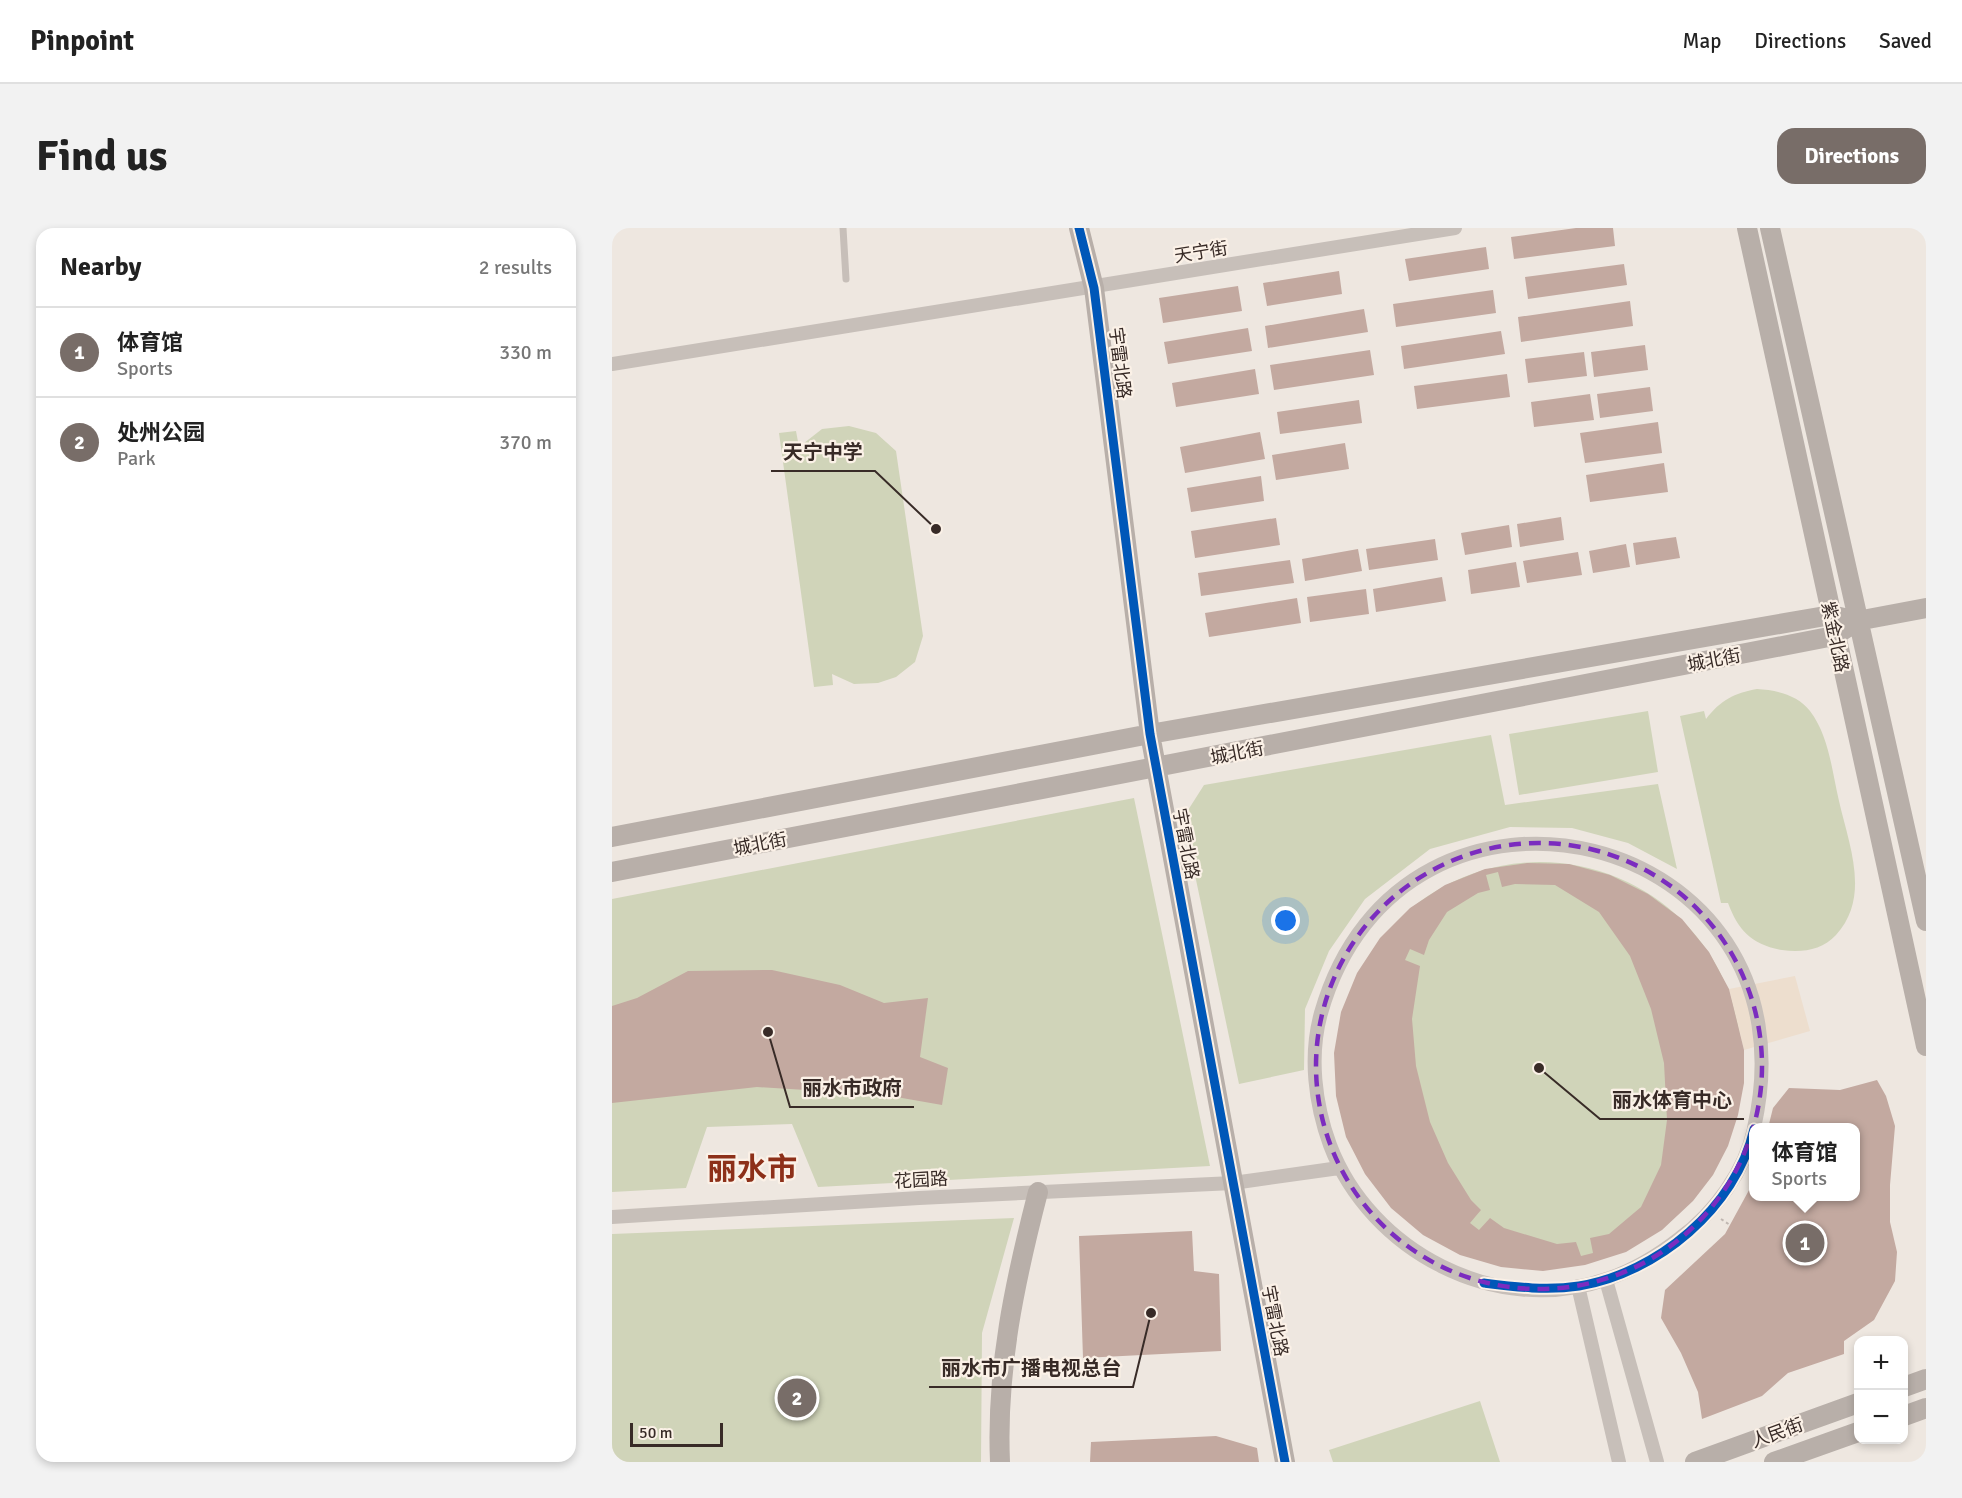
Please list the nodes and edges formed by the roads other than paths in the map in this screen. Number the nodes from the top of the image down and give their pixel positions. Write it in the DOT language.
graph roads {
  1 [pos="843,228"];
  2 [pos="1079,228"];
  3 [pos="1455,228"];
  4 [pos="1747,228"];
  5 [pos="1770,228"];
  6 [pos="846,279"];
  7 [pos="1094,288"];
  8 [pos="612,364"];
  9 [pos="1926,608"];
  10 [pos="1831,615"];
  11 [pos="1857,621"];
  12 [pos="1834,636"];
  13 [pos="1150,734"];
  14 [pos="1155,769"];
  15 [pos="612,837"];
  16 [pos="612,872"];
  17 [pos="1926,921"];
  18 [pos="1926,1046"];
  19 [pos="1755,1123"];
  20 [pos="1749,1146"];
  21 [pos="1339,1168"];
  22 [pos="1233,1183"];
  23 [pos="1038,1192"];
  24 [pos="612,1217"];
  25 [pos="1606,1280"];
  26 [pos="1578,1286"];
  27 [pos="1926,1379"];
  28 [pos="1908,1386"];
  29 [pos="1854,1404"];
  30 [pos="1926,1408"];
  31 [pos="1908,1415"];
  32 [pos="1854,1433"];
  33 [pos="1000,1462"];
  34 [pos="1285,1462"];
  35 [pos="1619,1462"];
  36 [pos="1657,1462"];
  37 [pos="1695,1462"];
  38 [pos="1774,1462"];
  1 -- 6 [label="lane"];
  2 -- 7 [label="main road, 宇雷北路"];
  3 -- 7 [label="street, 天宁街"];
  4 -- 10 [label="main road, 紫金北路"];
  5 -- 11 [label="main road, 紫金北路"];
  7 -- 8 [label="street, 天宁街"];
  7 -- 13 [label="main road, 宇雷北路"];
  9 -- 11 [label="main road, 城北街"];
  10 -- 11 [label="main road, 城北街"];
  10 -- 12 [label="main road, 紫金北路"];
  10 -- 13 [label="main road, 城北街"];
  11 -- 12 [label="main road, 城北街"];
  11 -- 17 [label="main road, 紫金北路"];
  12 -- 14 [label="main road, 城北街"];
  12 -- 18 [label="main road, 紫金北路"];
  13 -- 14 [label="main road, 宇雷北路"];
  13 -- 15 [label="main road, 城北街"];
  14 -- 16 [label="main road, 城北街"];
  14 -- 22 [label="main road, 宇雷北路"];
  19 -- 21 [label="street"];
  20 -- 25 [label="street"];
  21 -- 22 [label="street, 花园路"];
  21 -- 26 [label="street"];
  22 -- 23 [label="street, 花园路"];
  22 -- 34 [label="main road, 宇雷北路"];
  23 -- 24 [label="street, 花园路"];
  23 -- 33 [label="main road"];
  25 -- 26 [label="street"];
  25 -- 36 [label="street"];
  26 -- 35 [label="street"];
  27 -- 28 [label="main road"];
  29 -- 37 [label="main road, 人民街"];
  30 -- 31 [label="main road"];
  32 -- 38 [label="main road, 人民街"];
}
